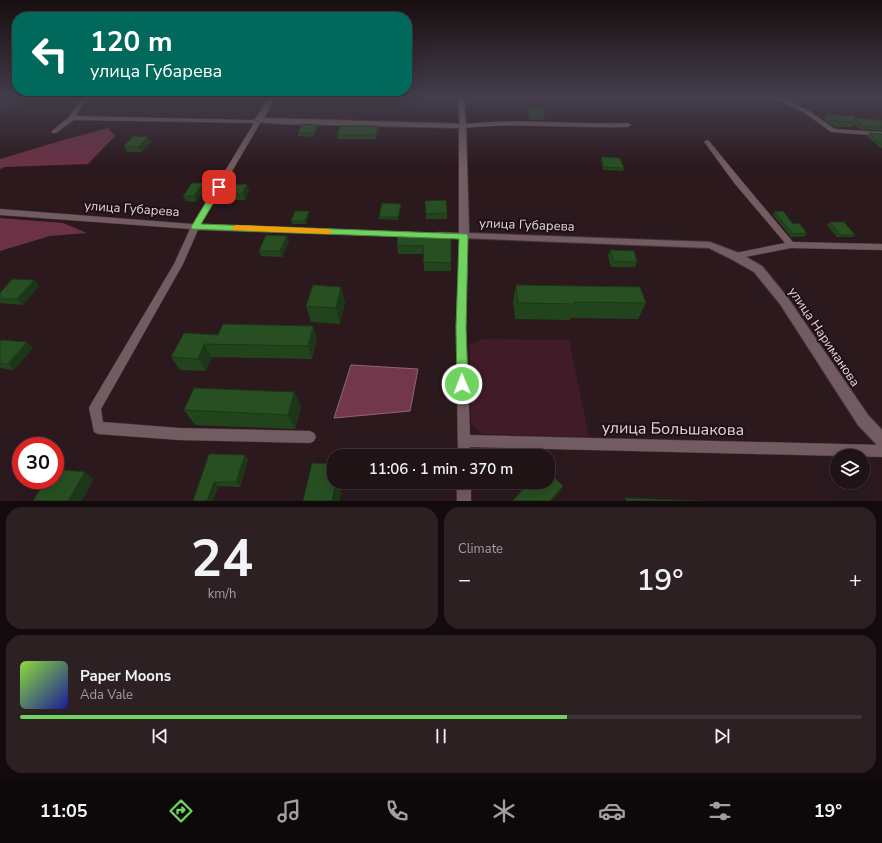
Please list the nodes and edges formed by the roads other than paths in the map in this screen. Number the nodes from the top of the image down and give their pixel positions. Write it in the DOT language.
graph roads {
  1 [pos="69,120"];
  2 [pos="179,120"];
  3 [pos="257,120"];
  4 [pos="259,120"];
  5 [pos="264,120"];
  6 [pos="463,120"];
  7 [pos="818,120"];
  8 [pos="628,125"];
  9 [pos="463,126"];
  10 [pos="54,132"];
  11 [pos="882,134"];
  12 [pos="707,142"];
  13 [pos="0,212"];
  14 [pos="195,227"];
  15 [pos="416,234"];
  16 [pos="432,235"];
  17 [pos="464,236"];
  18 [pos="791,245"];
  19 [pos="882,247"];
  20 [pos="735,256"];
  21 [pos="310,437"];
  22 [pos="882,440"];
  23 [pos="464,441"];
  24 [pos="464,449"];
  25 [pos="882,451"];
  26 [pos="464,489"];
  27 [pos="464,501"];
  1 -- 10 [label="street"];
  2 -- 3 [label="street"];
  4 -- 14 [label="street"];
  5 -- 9 [label="street"];
  6 -- 9 [label="street"];
  7 -- 11 [label="street"];
  8 -- 9 [label="street"];
  9 -- 17 [label="street"];
  12 -- 18 [label="street"];
  13 -- 14 [label="street, улица Губарева"];
  14 -- 15 [label="street, улица Губарева"];
  14 -- 21 [label="street"];
  16 -- 17 [label="street, улица Губарева"];
  17 -- 20 [label="street, улица Губарева"];
  17 -- 23 [label="street"];
  18 -- 19 [label="street"];
  18 -- 20 [label="street"];
  20 -- 22 [label="street, улица Нариманова"];
  23 -- 24 [label="street"];
  23 -- 25 [label="street, улица Большакова"];
  26 -- 27 [label="street"];
}
